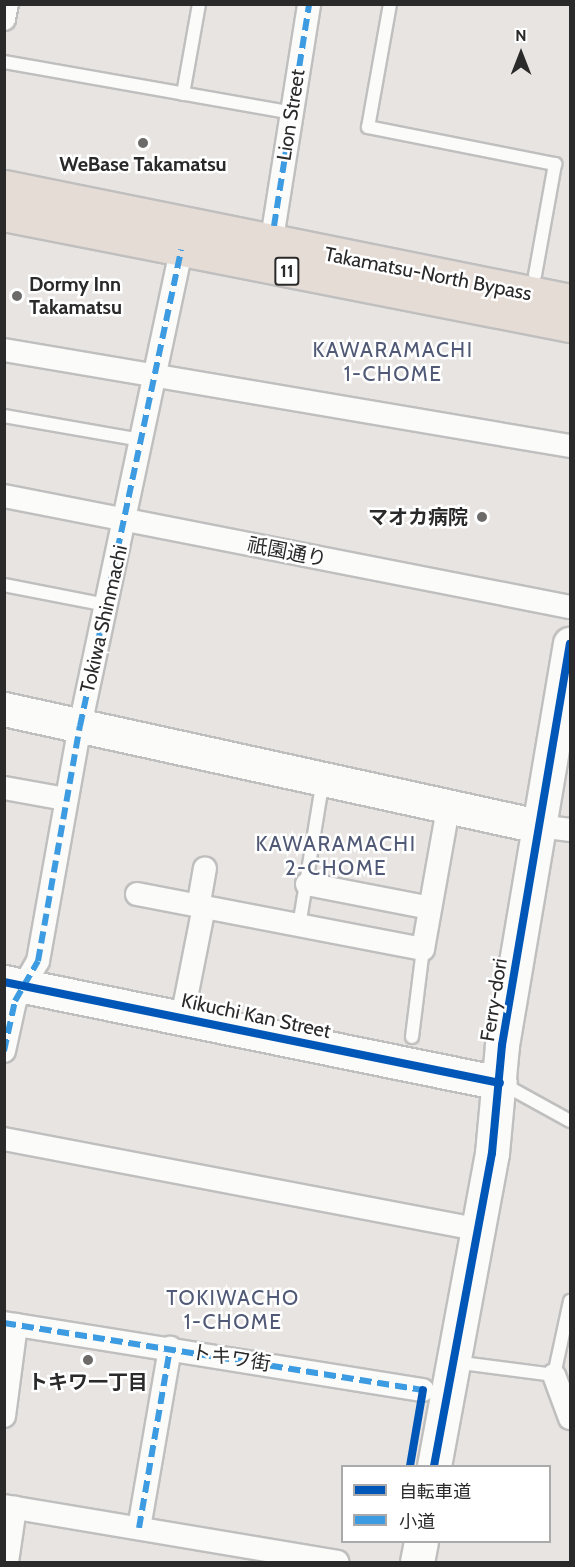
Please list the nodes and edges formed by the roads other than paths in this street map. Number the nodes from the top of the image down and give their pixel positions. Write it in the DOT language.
graph roads {
  1 [pos="7,4"];
  2 [pos="199,4"];
  3 [pos="309,4"];
  4 [pos="390,4"];
  5 [pos="4,19"];
  6 [pos="4,62"];
  7 [pos="183,94"];
  8 [pos="292,113"];
  9 [pos="4,187"];
  10 [pos="4,214"];
  11 [pos="274,226"];
  12 [pos="181,250"];
  13 [pos="535,276"];
  14 [pos="570,301"];
  15 [pos="570,325"];
  16 [pos="4,350"];
  17 [pos="156,375"];
  18 [pos="4,416"];
  19 [pos="142,440"];
  20 [pos="570,446"];
  21 [pos="4,496"];
  22 [pos="126,520"];
  23 [pos="4,585"];
  24 [pos="107,605"];
  25 [pos="570,607"];
  26 [pos="570,644"];
  27 [pos="4,709"];
  28 [pos="80,726"];
  29 [pos="323,780"];
  30 [pos="4,788"];
  31 [pos="65,799"];
  32 [pos="448,808"];
  33 [pos="538,826"];
  34 [pos="570,830"];
  35 [pos="205,869"];
  36 [pos="307,884"];
  37 [pos="137,894"];
  38 [pos="204,907"];
  39 [pos="430,908"];
  40 [pos="299,926"];
  41 [pos="423,949"];
  42 [pos="14,983"];
  43 [pos="182,1018"];
  44 [pos="412,1037"];
  45 [pos="4,1051"];
  46 [pos="500,1083"];
  47 [pos="570,1121"];
  48 [pos="4,1139"];
  49 [pos="479,1230"];
  50 [pos="570,1301"];
  51 [pos="10,1324"];
  52 [pos="170,1348"];
  53 [pos="454,1362"];
  54 [pos="554,1375"];
  55 [pos="423,1389"];
  56 [pos="4,1416"];
  57 [pos="570,1418"];
  58 [pos="434,1465"];
  59 [pos="10,1507"];
  60 [pos="139,1528"];
  61 [pos="421,1543"];
  62 [pos="7,1563"];
  63 [pos="337,1563"];
  64 [pos="417,1563"];
  1 -- 5 [label="street"];
  2 -- 7 [label="lane"];
  3 -- 8 [label="street, Lion Street"];
  4 -- 13 [label="lane"];
  6 -- 7 [label="lane"];
  7 -- 8 [label="lane"];
  8 -- 11 [label="street, Lion Street"];
  9 -- 14 [label="highway, Takamatsu-North Bypass / 11"];
  10 -- 12 [label="highway, Takamatsu-North Bypass / 11"];
  12 -- 15 [label="highway, Takamatsu-North Bypass / 11"];
  12 -- 17 [label="street, Tokiwa Shinmachi"];
  16 -- 17 [label="street"];
  17 -- 19 [label="street, Tokiwa Shinmachi"];
  17 -- 20 [label="street"];
  18 -- 19 [label="lane"];
  19 -- 22 [label="street, Tokiwa Shinmachi"];
  21 -- 22 [label="street, 祇園通り"];
  22 -- 24 [label="street, Tokiwa Shinmachi"];
  22 -- 25 [label="street, 祇園通り"];
  23 -- 24 [label="lane"];
  24 -- 28 [label="street, Tokiwa Shinmachi"];
  26 -- 33 [label="street, Ferry-dori"];
  27 -- 28 [label="street"];
  28 -- 29 [label="street"];
  28 -- 31 [label="street, Tokiwa Shinmachi"];
  29 -- 32 [label="street"];
  29 -- 36 [label="lane"];
  30 -- 31 [label="street"];
  31 -- 42 [label="street, Tokiwa Shinmachi"];
  32 -- 33 [label="street"];
  32 -- 39 [label="street"];
  33 -- 34 [label="street"];
  33 -- 46 [label="street, Ferry-dori"];
  35 -- 38 [label="street"];
  36 -- 39 [label="street"];
  36 -- 40 [label="lane"];
  37 -- 38 [label="street"];
  38 -- 40 [label="street"];
  38 -- 43 [label="street"];
  39 -- 41 [label="street"];
  40 -- 41 [label="street"];
  41 -- 44 [label="lane"];
  42 -- 43 [label="street, Kikuchi Kan Street"];
  42 -- 45 [label="street, Tokiwa Shinmachi"];
  43 -- 46 [label="street, Kikuchi Kan Street"];
  46 -- 47 [label="lane"];
  46 -- 49 [label="street, Ferry-dori"];
  48 -- 49 [label="street"];
  49 -- 53 [label="street, Ferry-dori"];
  50 -- 54 [label="lane"];
  51 -- 52 [label="street, トキワ街"];
  51 -- 56 [label="street"];
  52 -- 55 [label="street, トキワ街"];
  52 -- 60 [label="street"];
  53 -- 54 [label="lane"];
  53 -- 58 [label="street, Ferry-dori"];
  54 -- 57 [label="street"];
  59 -- 60 [label="street"];
  59 -- 62 [label="street"];
  60 -- 63 [label="street"];
  61 -- 64 [label="street"];
}
